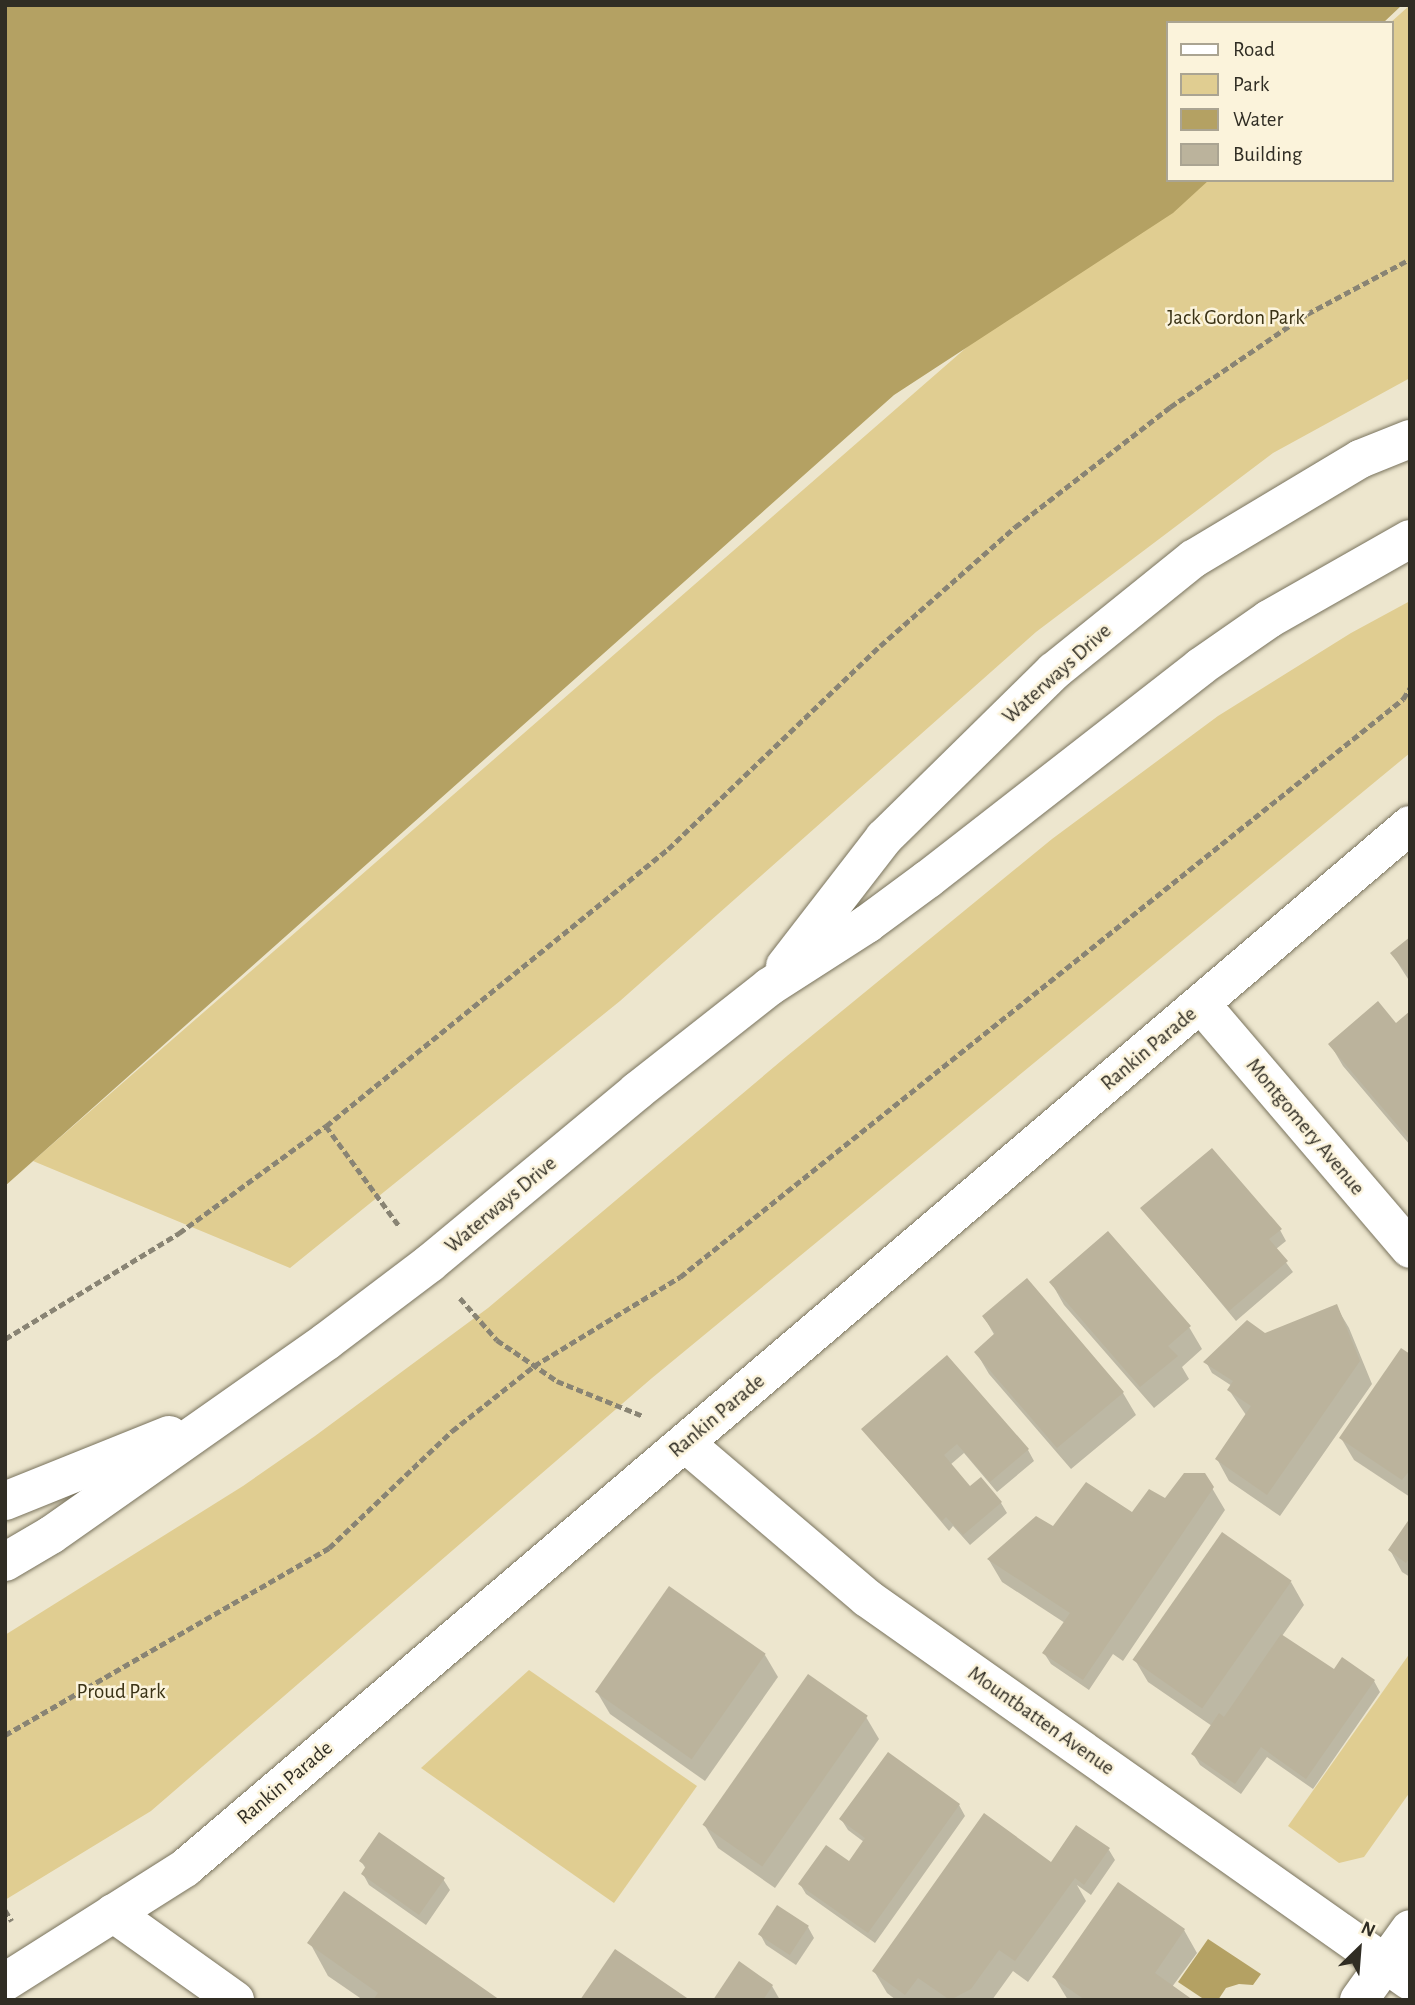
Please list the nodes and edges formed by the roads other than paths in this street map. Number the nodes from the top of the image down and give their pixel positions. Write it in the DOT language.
graph roads {
  1 [pos="1410,439"];
  2 [pos="1410,539"];
  3 [pos="1410,825"];
  4 [pos="769,987"];
  5 [pos="1201,1004"];
  6 [pos="1410,1249"];
  7 [pos="226,1413"];
  8 [pos="685,1443"];
  9 [pos="5,1501"];
  10 [pos="5,1562"];
  11 [pos="113,1913"];
  12 [pos="1410,1929"];
  13 [pos="1397,1973"];
  14 [pos="5,1982"];
  15 [pos="235,2000"];
  16 [pos="1359,2000"];
  1 -- 4 [label="street, Waterways Drive"];
  2 -- 4 [label="street, Waterways Drive"];
  3 -- 5 [label="street, Rankin Parade"];
  4 -- 7 [label="street, Waterways Drive"];
  5 -- 6 [label="street, Montgomery Avenue"];
  5 -- 8 [label="street, Rankin Parade"];
  7 -- 9 [label="street, Waterways Drive"];
  7 -- 10 [label="street, Waterways Drive"];
  8 -- 11 [label="street, Rankin Parade"];
  8 -- 13 [label="street, Mountbatten Avenue"];
  11 -- 14 [label="street, Rankin Parade"];
  11 -- 15 [label="street"];
  12 -- 13 [label="street"];
  13 -- 16 [label="street"];
}
